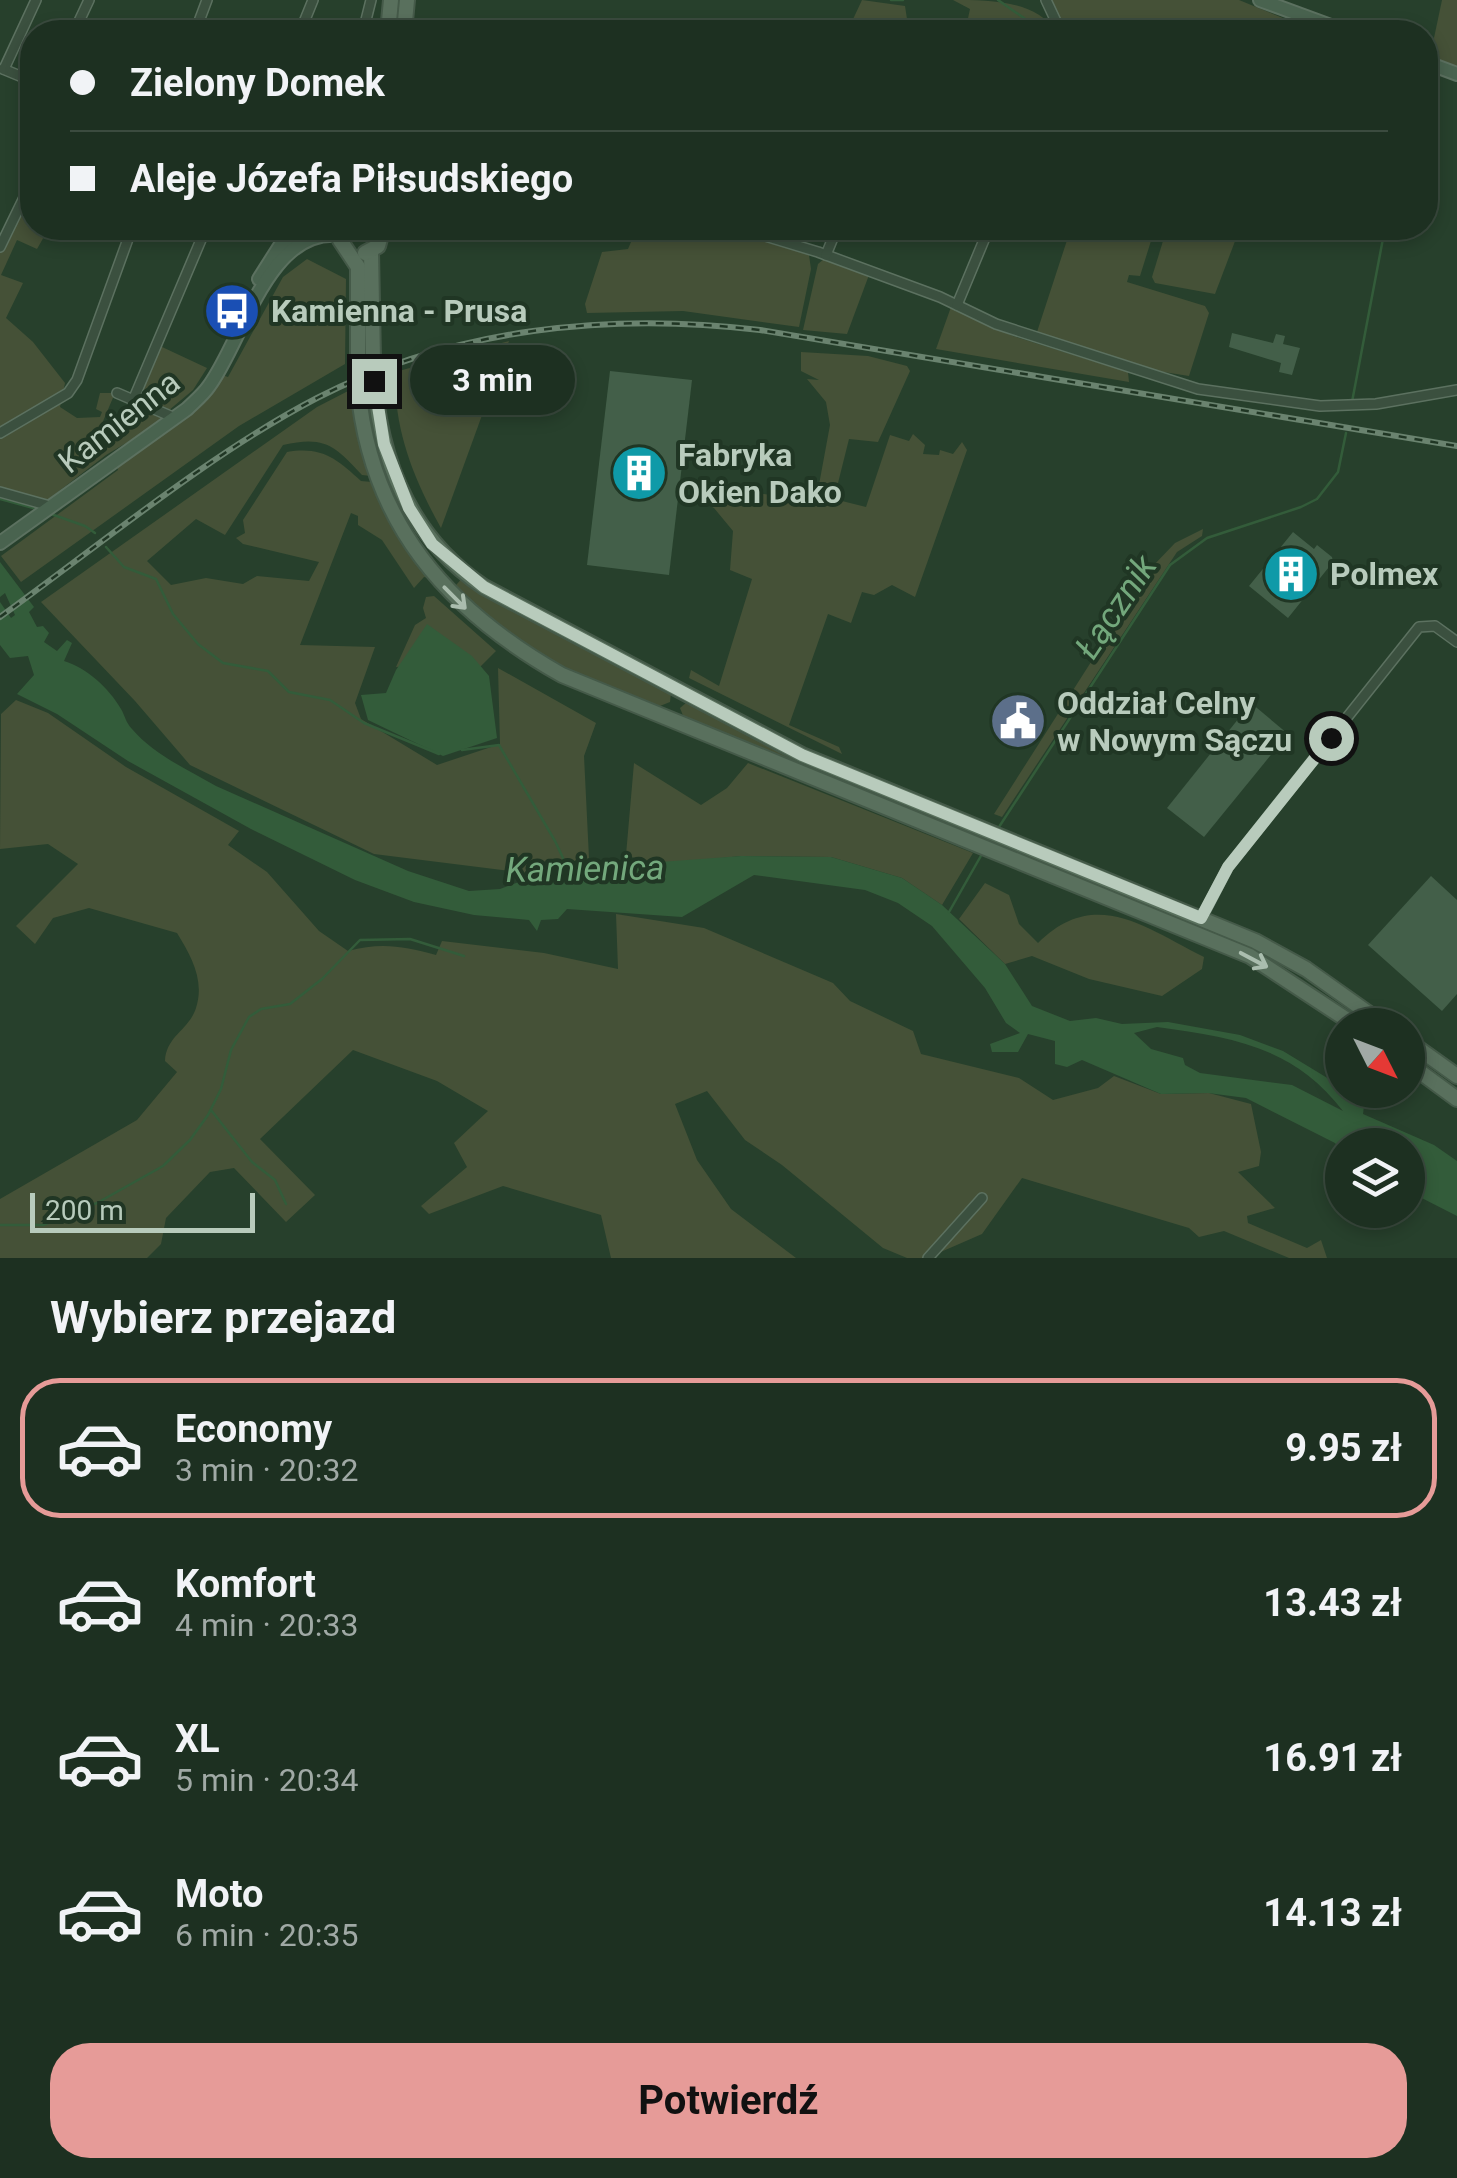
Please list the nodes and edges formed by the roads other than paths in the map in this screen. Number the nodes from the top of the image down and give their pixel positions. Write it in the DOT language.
graph roads {
  1 [pos="1260,0"];
  2 [pos="1314,20"];
  3 [pos="20,32"];
  4 [pos="2,68"];
  5 [pos="20,206"];
  6 [pos="128,240"];
  7 [pos="201,240"];
  8 [pos="300,240"];
  9 [pos="342,240"];
  10 [pos="381,240"];
  11 [pos="778,240"];
  12 [pos="832,240"];
  13 [pos="984,240"];
  14 [pos="0,247"];
  15 [pos="348,250"];
  16 [pos="371,251"];
  17 [pos="826,255"];
  18 [pos="957,304"];
  19 [pos="373,360"];
  20 [pos="358,366"];
  21 [pos="374,381"];
  22 [pos="358,387"];
  23 [pos="1457,390"];
  24 [pos="117,392"];
  25 [pos="134,398"];
  26 [pos="175,418"];
  27 [pos="0,433"];
  28 [pos="0,492"];
  29 [pos="54,506"];
  30 [pos="5,540"];
  31 [pos="1457,642"];
  32 [pos="681,692"];
  33 [pos="670,718"];
  34 [pos="1158,909"];
  35 [pos="1198,926"];
  36 [pos="1328,1008"];
  37 [pos="1358,1008"];
  38 [pos="1425,1052"];
  39 [pos="1454,1072"];
  40 [pos="1425,1075"];
  41 [pos="1457,1095"];
  42 [pos="982,1198"];
  43 [pos="928,1258"];
  1 -- 2 [label="street"];
  3 -- 4 [label="street"];
  5 -- 14 [label="street"];
  6 -- 27 [label="street"];
  7 -- 25 [label="street"];
  8 -- 26 [label="street, Kamienna"];
  9 -- 15 [label="main road"];
  10 -- 16 [label="main road"];
  11 -- 17 [label="street"];
  12 -- 17 [label="street"];
  13 -- 18 [label="street"];
  15 -- 16 [label="main road"];
  15 -- 20 [label="main road"];
  16 -- 19 [label="main road"];
  17 -- 18 [label="street"];
  18 -- 23 [label="street"];
  21 -- 32 [label="main road"];
  22 -- 33 [label="main road, one-way"];
  24 -- 25 [label="street"];
  25 -- 26 [label="street"];
  26 -- 29 [label="street, Kamienna"];
  28 -- 29 [label="street"];
  29 -- 30 [label="street, Kamienna"];
  31 -- 35 [label="street"];
  32 -- 33 [label="main road"];
  32 -- 34 [label="main road"];
  33 -- 34 [label="main road"];
  34 -- 35 [label="main road"];
  35 -- 36 [label="main road, one-way"];
  35 -- 37 [label="main road"];
  38 -- 39 [label="main road"];
  40 -- 41 [label="main road"];
  42 -- 43 [label="street"];
}
